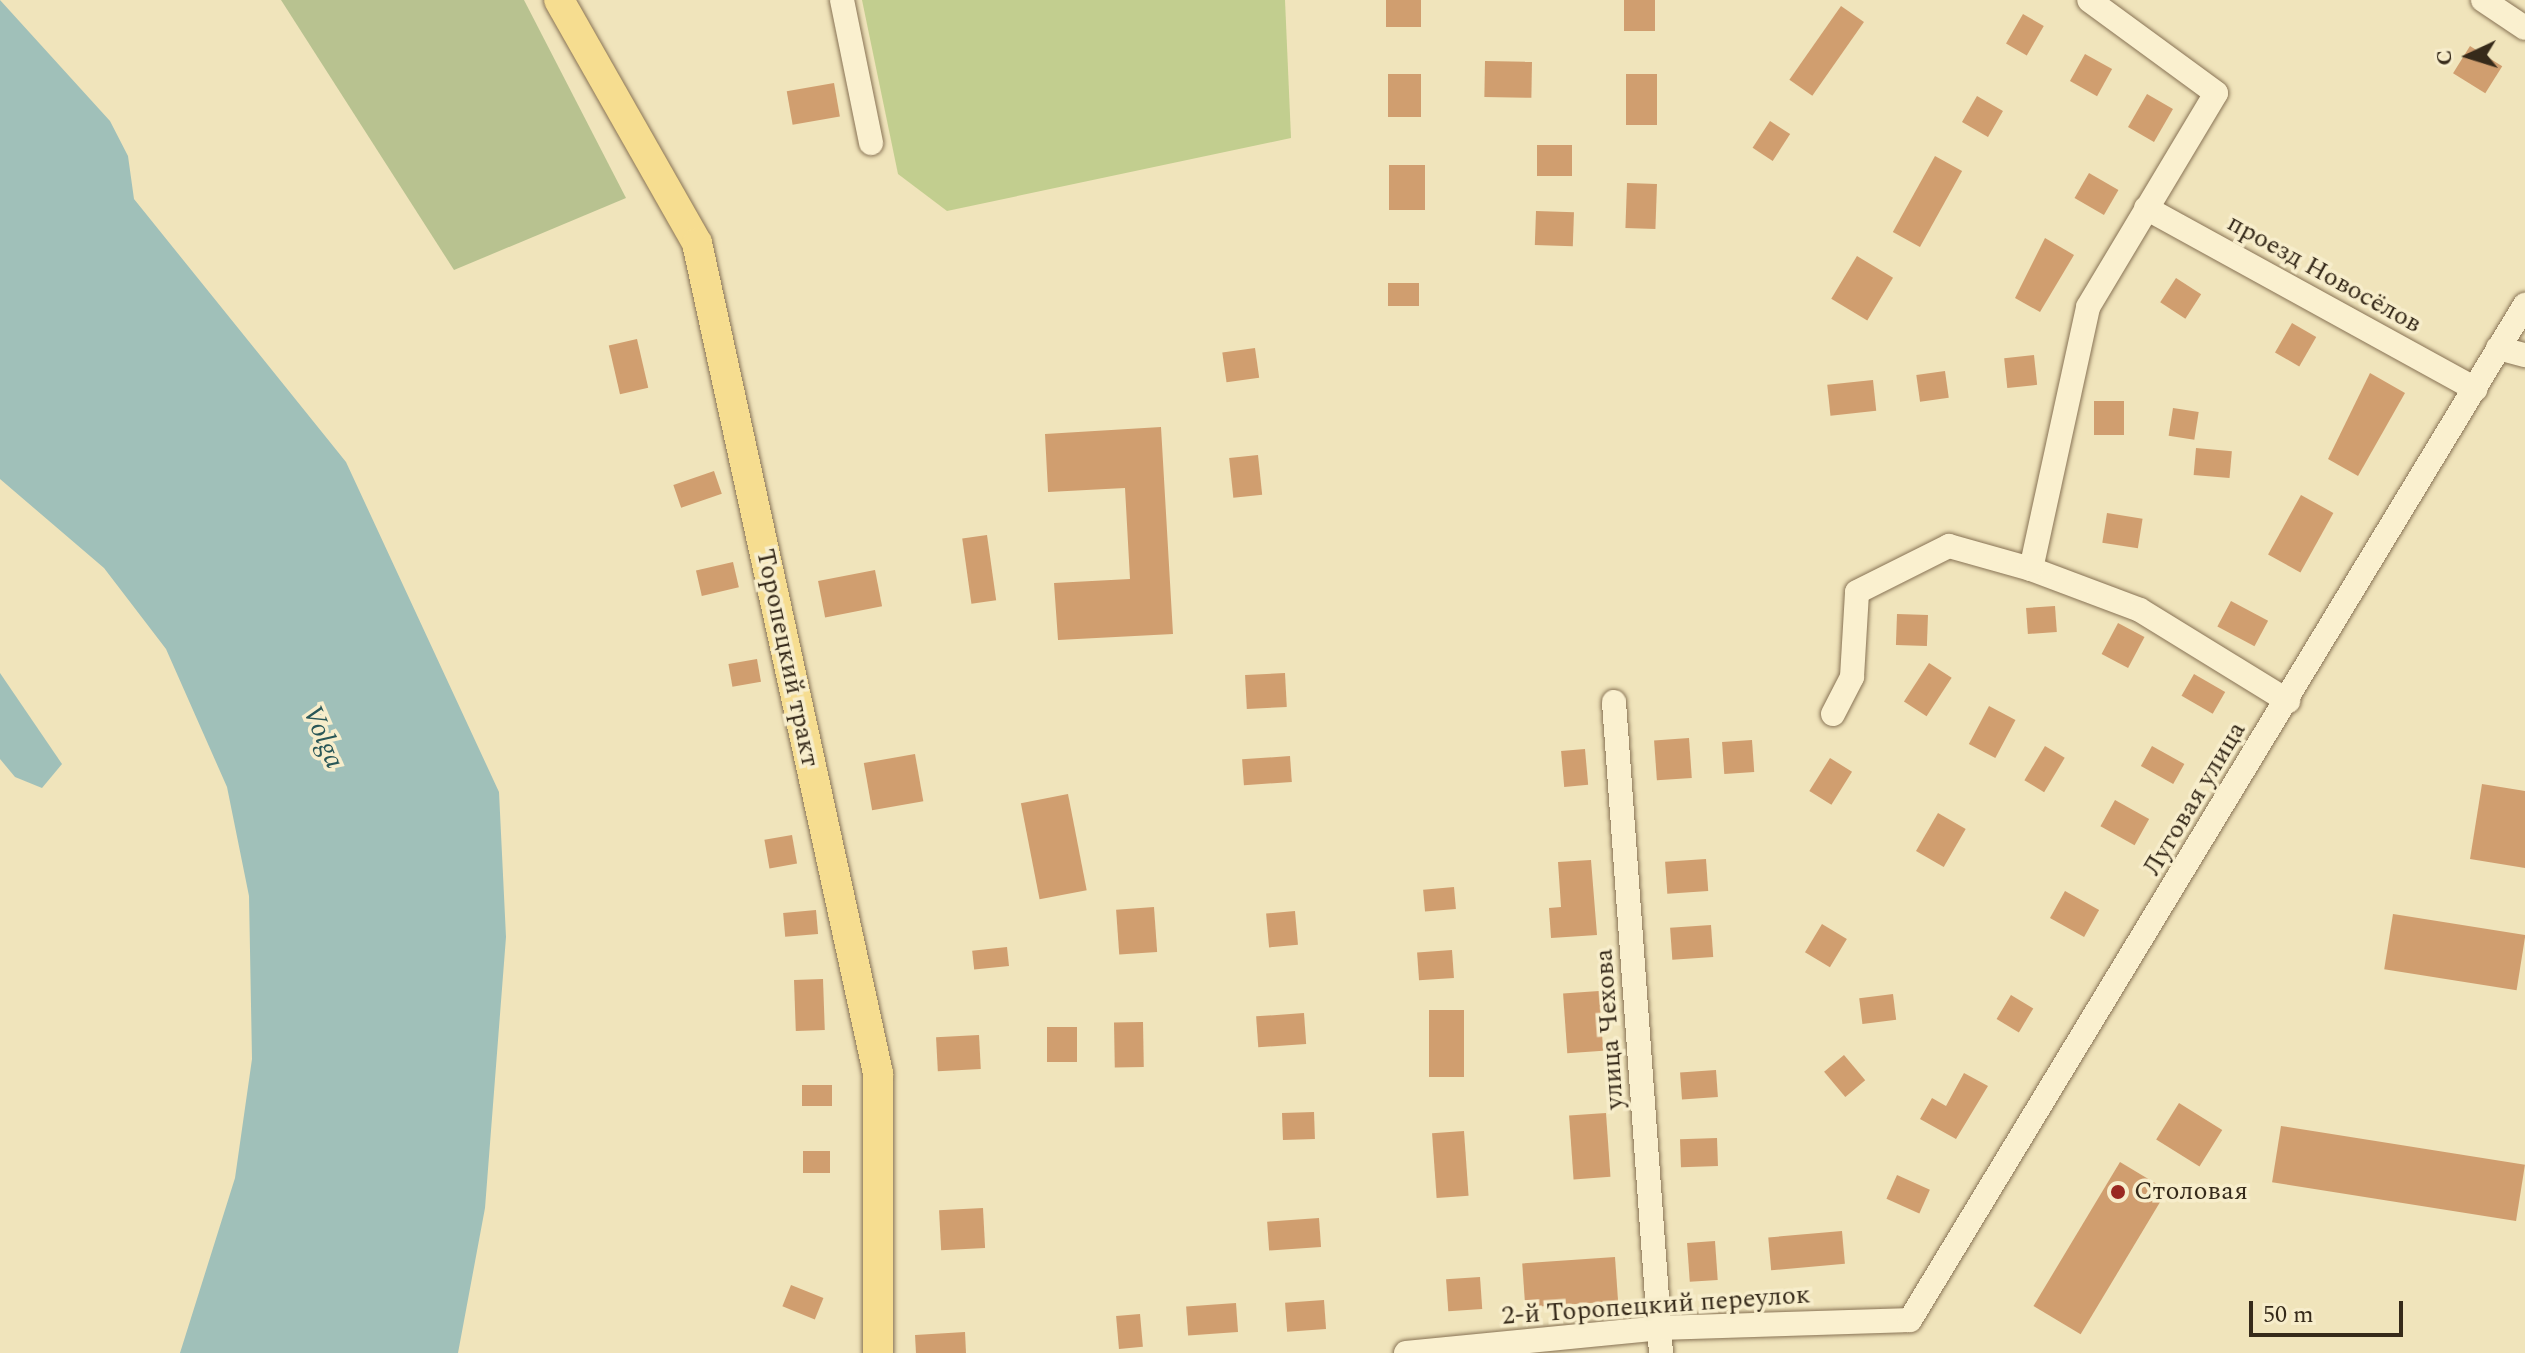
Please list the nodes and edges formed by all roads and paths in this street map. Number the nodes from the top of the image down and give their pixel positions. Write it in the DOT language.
graph roads {
  1 [pos="559,0"];
  2 [pos="842,0"];
  3 [pos="2089,0"];
  4 [pos="2483,0"];
  5 [pos="2525,28"];
  6 [pos="871,143"];
  7 [pos="2146,208"];
  8 [pos="2525,305"];
  9 [pos="2498,348"];
  10 [pos="2525,355"];
  11 [pos="2475,389"];
  12 [pos="2031,569"];
  13 [pos="2288,701"];
  14 [pos="1614,702"];
  15 [pos="1833,714"];
  16 [pos="1910,1320"];
  17 [pos="1659,1328"];
  18 [pos="878,1353"];
  19 [pos="1406,1353"];
  20 [pos="1661,1353"];
  1 -- 18 [label="main road, Торопецкий тракт"];
  2 -- 6 [label="street"];
  3 -- 7 [label="street"];
  4 -- 5 [label="street"];
  7 -- 11 [label="street, проезд Новосёлов"];
  7 -- 12 [label="street"];
  8 -- 9 [label="street, Луговая улица"];
  9 -- 10 [label="street"];
  9 -- 11 [label="street, Луговая улица"];
  11 -- 13 [label="street, Луговая улица"];
  12 -- 13 [label="street"];
  12 -- 15 [label="street"];
  13 -- 16 [label="street, Луговая улица"];
  14 -- 17 [label="street, улица Чехова"];
  16 -- 17 [label="street, 2-й Торопецкий переулок"];
  17 -- 19 [label="street, 2-й Торопецкий переулок"];
  17 -- 20 [label="street, улица Чехова"];
}
